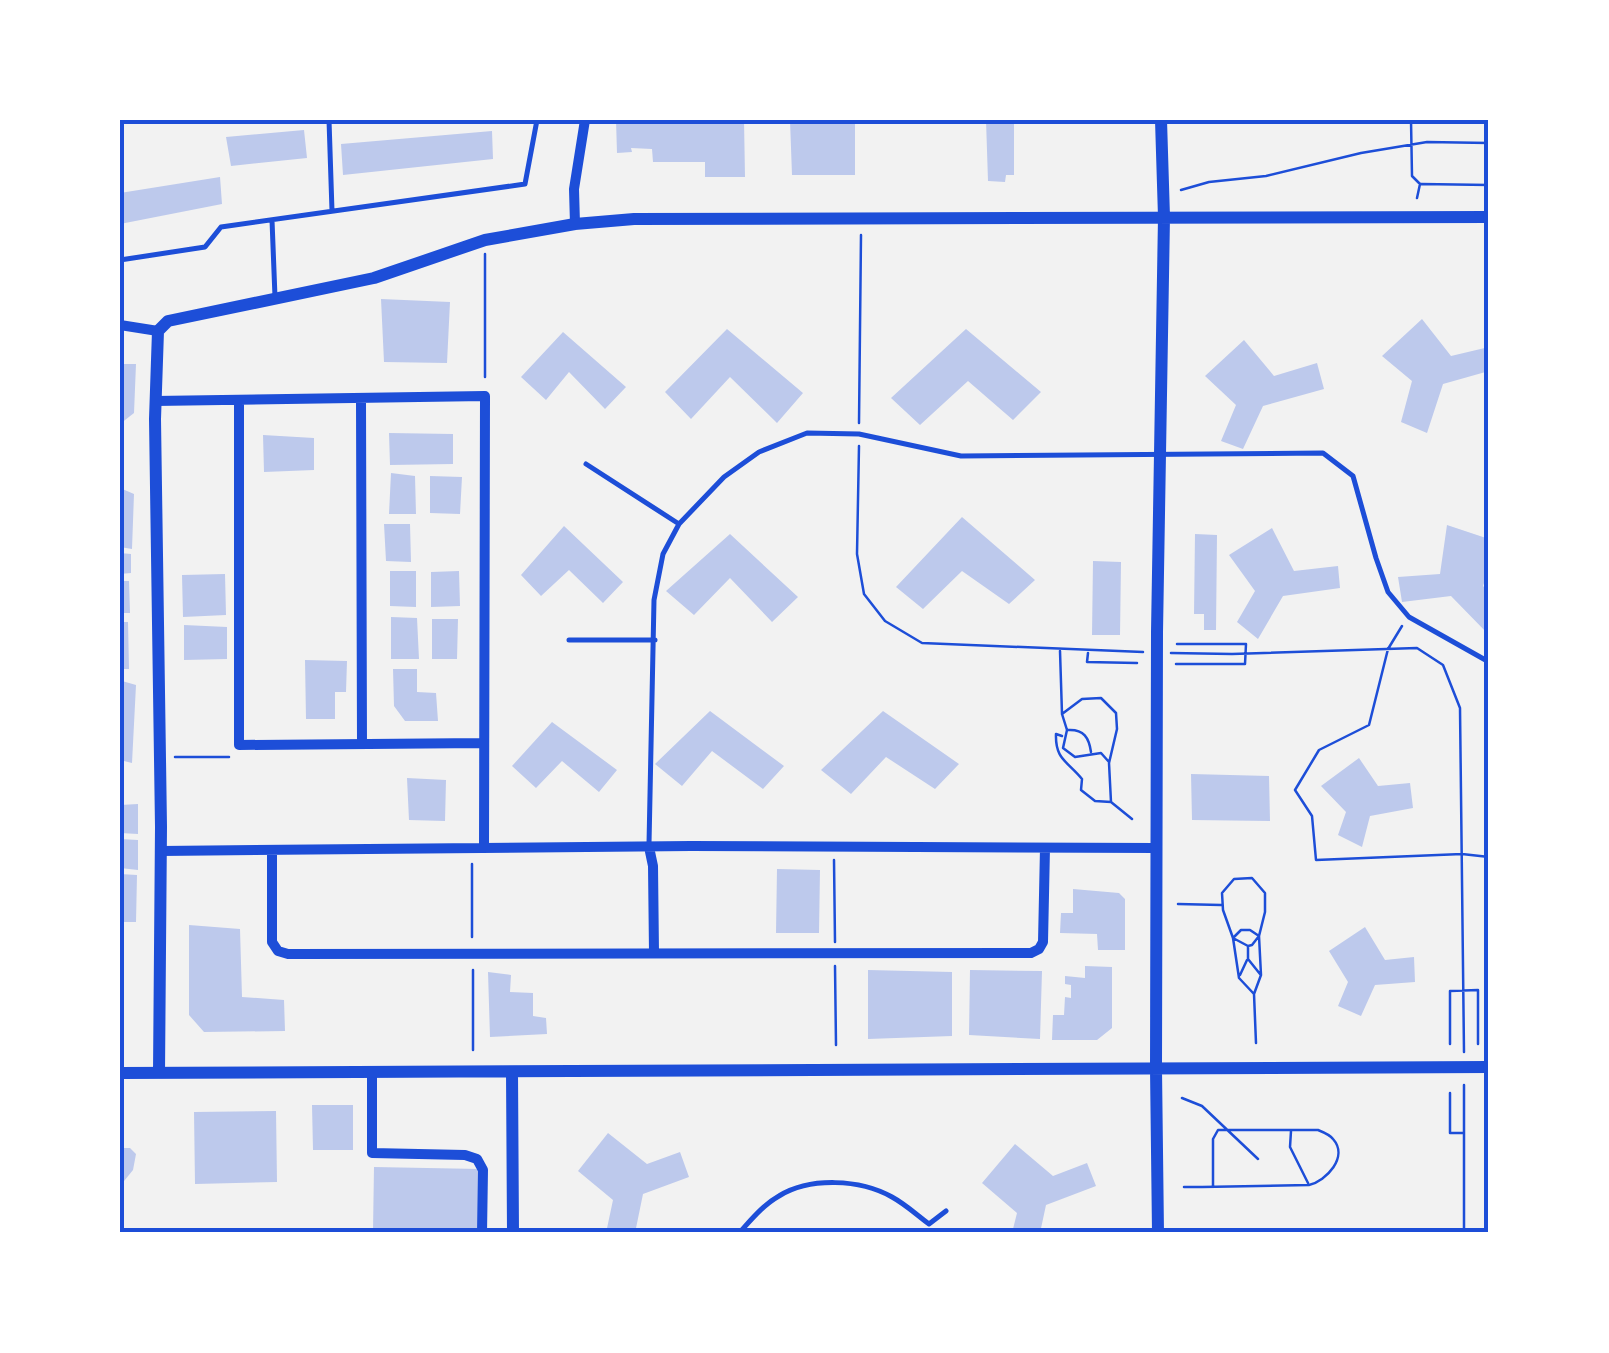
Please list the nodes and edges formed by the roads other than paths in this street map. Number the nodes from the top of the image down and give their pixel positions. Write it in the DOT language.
graph roads {
  1 [pos="329,120"];
  2 [pos="537,120"];
  3 [pos="585,120"];
  4 [pos="1161,120"];
  5 [pos="332,211"];
  6 [pos="1489,217"];
  7 [pos="1164,218"];
  8 [pos="272,220"];
  9 [pos="576,224"];
  10 [pos="120,260"];
  11 [pos="275,298"];
  12 [pos="120,325"];
  13 [pos="158,331"];
  14 [pos="239,400"];
  15 [pos="361,400"];
  16 [pos="155,401"];
  17 [pos="1160,456"];
  18 [pos="586,464"];
  19 [pos="679,524"];
  20 [pos="570,640"];
  21 [pos="655,640"];
  22 [pos="1489,662"];
  23 [pos="483,743"];
  24 [pos="362,744"];
  25 [pos="484,847"];
  26 [pos="649,847"];
  27 [pos="1044,848"];
  28 [pos="1156,848"];
  29 [pos="161,851"];
  30 [pos="272,852"];
  31 [pos="654,953"];
  32 [pos="1489,1067"];
  33 [pos="1156,1069"];
  34 [pos="372,1072"];
  35 [pos="512,1072"];
  36 [pos="120,1073"];
  37 [pos="159,1073"];
  38 [pos="946,1211"];
  39 [pos="482,1233"];
  40 [pos="513,1233"];
  41 [pos="739,1233"];
  42 [pos="1158,1233"];
  1 -- 5 [label="lane"];
  2 -- 5 [label="lane"];
  3 -- 9 [label="street"];
  4 -- 7 [label="street"];
  5 -- 8 [label="lane"];
  6 -- 7 [label="street"];
  7 -- 9 [label="street"];
  7 -- 17 [label="street"];
  8 -- 10 [label="lane"];
  8 -- 11 [label="lane"];
  9 -- 11 [label="street"];
  11 -- 13 [label="street"];
  12 -- 13 [label="street"];
  13 -- 16 [label="street"];
  14 -- 15 [label="street"];
  14 -- 16 [label="street"];
  14 -- 24 [label="street"];
  15 -- 23 [label="street"];
  15 -- 24 [label="street"];
  16 -- 29 [label="street"];
  17 -- 19 [label="lane"];
  17 -- 22 [label="lane"];
  17 -- 28 [label="street"];
  18 -- 19 [label="lane"];
  19 -- 21 [label="lane"];
  20 -- 21 [label="lane"];
  21 -- 26 [label="lane"];
  23 -- 24 [label="street"];
  23 -- 25 [label="street"];
  25 -- 26 [label="street"];
  25 -- 30 [label="street"];
  26 -- 27 [label="street"];
  26 -- 31 [label="street"];
  27 -- 28 [label="street"];
  27 -- 31 [label="street"];
  28 -- 33 [label="street"];
  29 -- 30 [label="street"];
  29 -- 37 [label="street"];
  30 -- 31 [label="street"];
  32 -- 33 [label="street"];
  33 -- 35 [label="street"];
  33 -- 42 [label="street"];
  34 -- 35 [label="street"];
  34 -- 37 [label="street"];
  34 -- 39 [label="street"];
  35 -- 40 [label="street"];
  36 -- 37 [label="street"];
  38 -- 41 [label="lane"];
}
